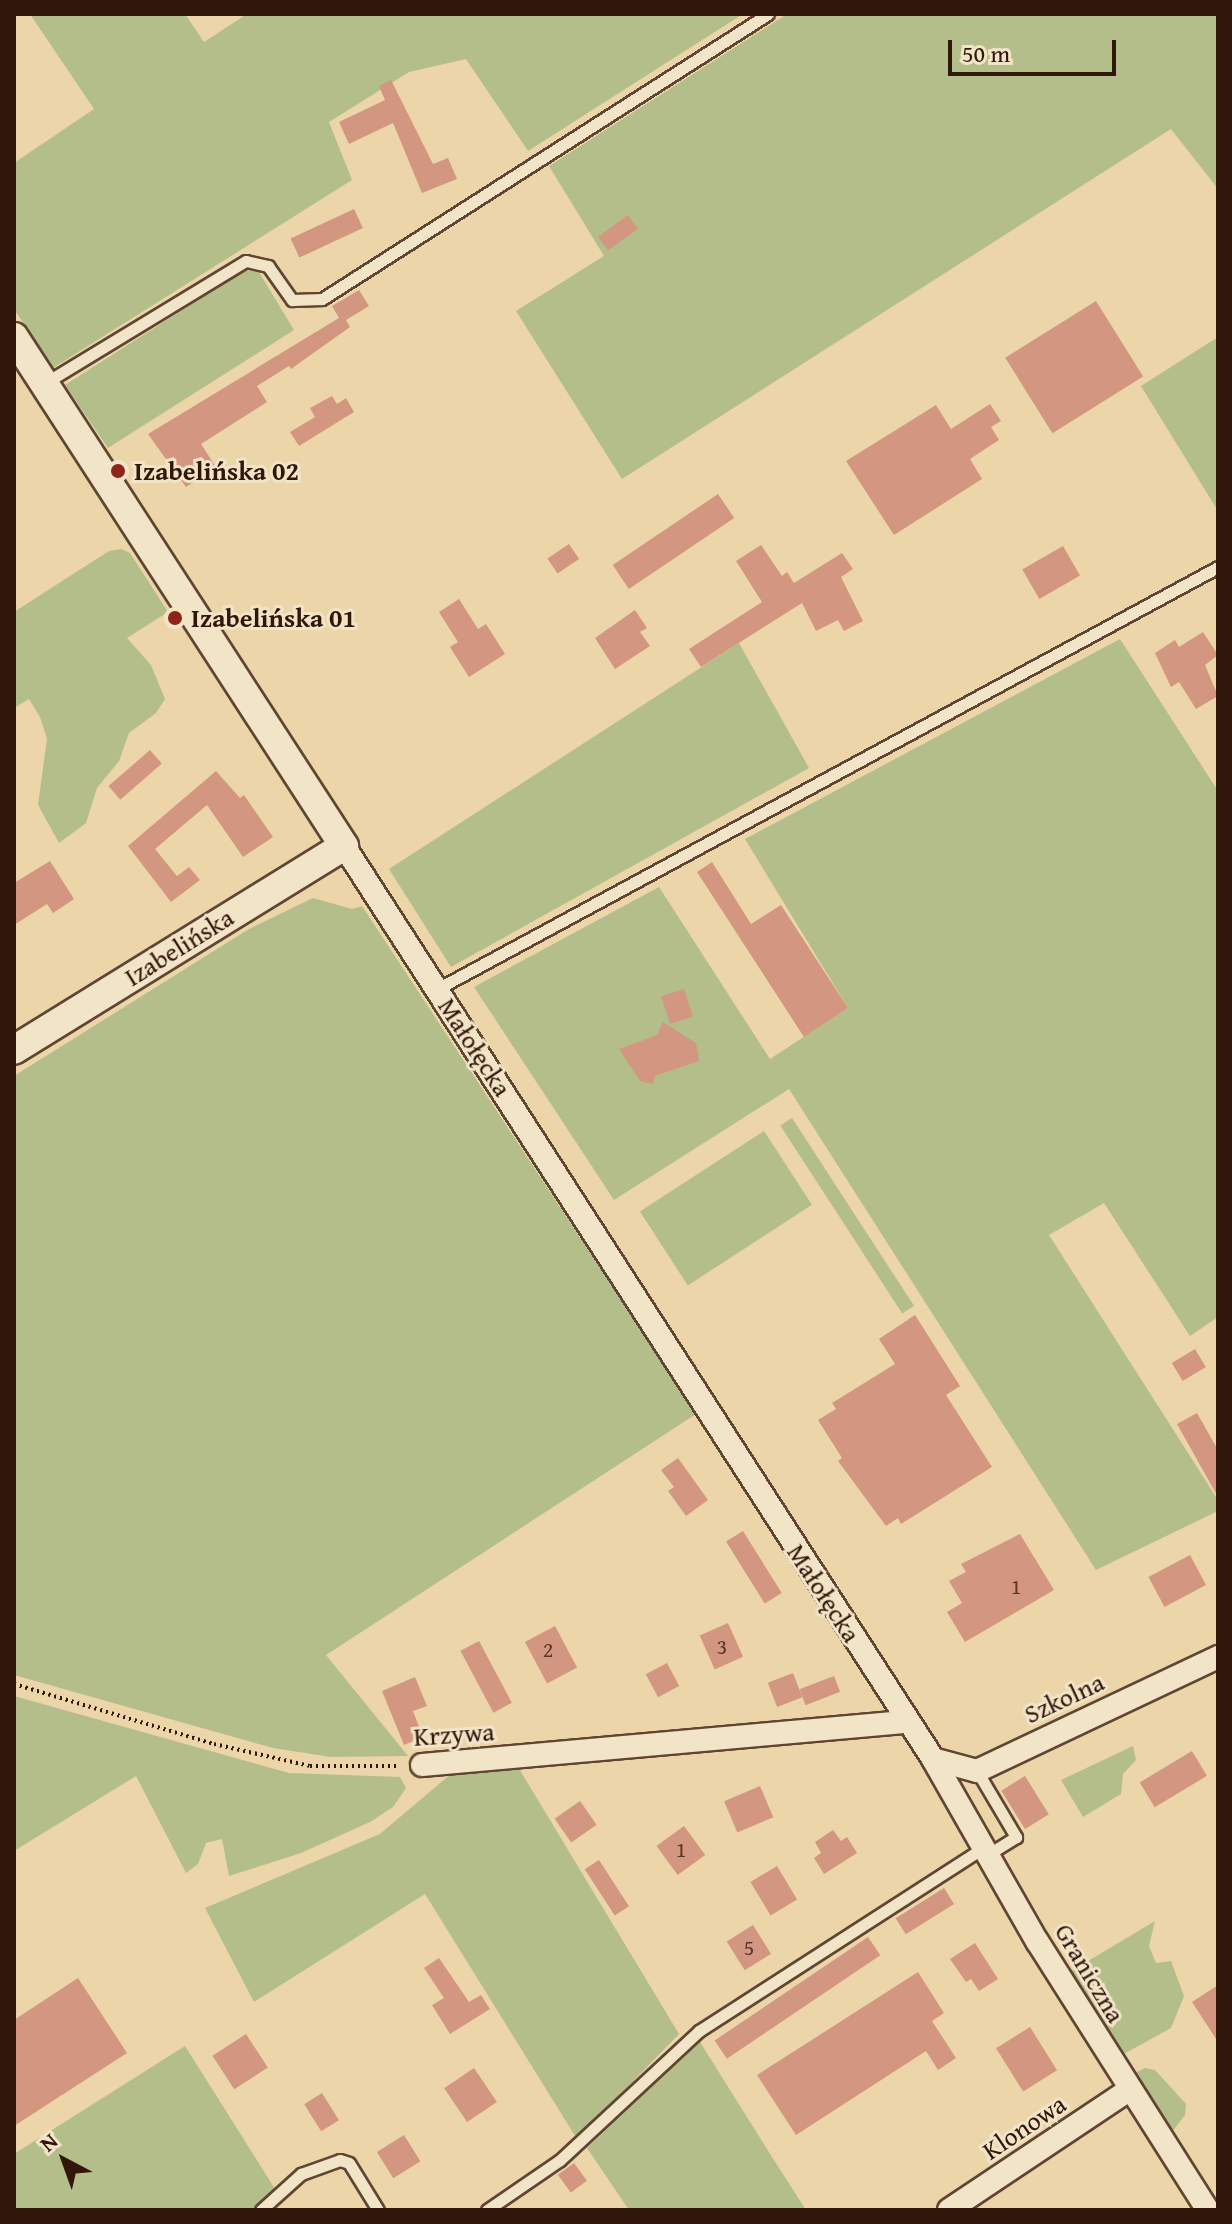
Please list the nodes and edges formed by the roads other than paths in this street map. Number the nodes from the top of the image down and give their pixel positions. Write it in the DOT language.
graph roads {
  1 [pos="768,14"];
  2 [pos="14,337"];
  3 [pos="44,384"];
  4 [pos="1218,567"];
  5 [pos="344,846"];
  6 [pos="437,989"];
  7 [pos="14,1050"];
  8 [pos="1218,1657"];
  9 [pos="907,1722"];
  10 [pos="933,1759"];
  11 [pos="422,1765"];
  12 [pos="977,1771"];
  13 [pos="987,1851"];
  14 [pos="1129,2090"];
  15 [pos="261,2210"];
  16 [pos="378,2210"];
  17 [pos="487,2210"];
  18 [pos="949,2210"];
  19 [pos="1208,2210"];
  1 -- 3 [label="lane"];
  2 -- 3 [label="street, Małołęcka"];
  3 -- 5 [label="street, Małołęcka"];
  4 -- 6 [label="lane"];
  5 -- 6 [label="street, Małołęcka"];
  5 -- 7 [label="street, Izabelińska"];
  6 -- 9 [label="street, Małołęcka"];
  8 -- 12 [label="street, Szkolna"];
  9 -- 10 [label="street, Małołęcka"];
  9 -- 11 [label="street, Krzywa"];
  10 -- 12 [label="street"];
  10 -- 13 [label="street, Graniczna"];
  12 -- 13 [label="lane"];
  13 -- 14 [label="street, Graniczna"];
  13 -- 17 [label="lane"];
  14 -- 18 [label="street, Klonowa"];
  14 -- 19 [label="street, Graniczna"];
  15 -- 16 [label="lane"];
}
